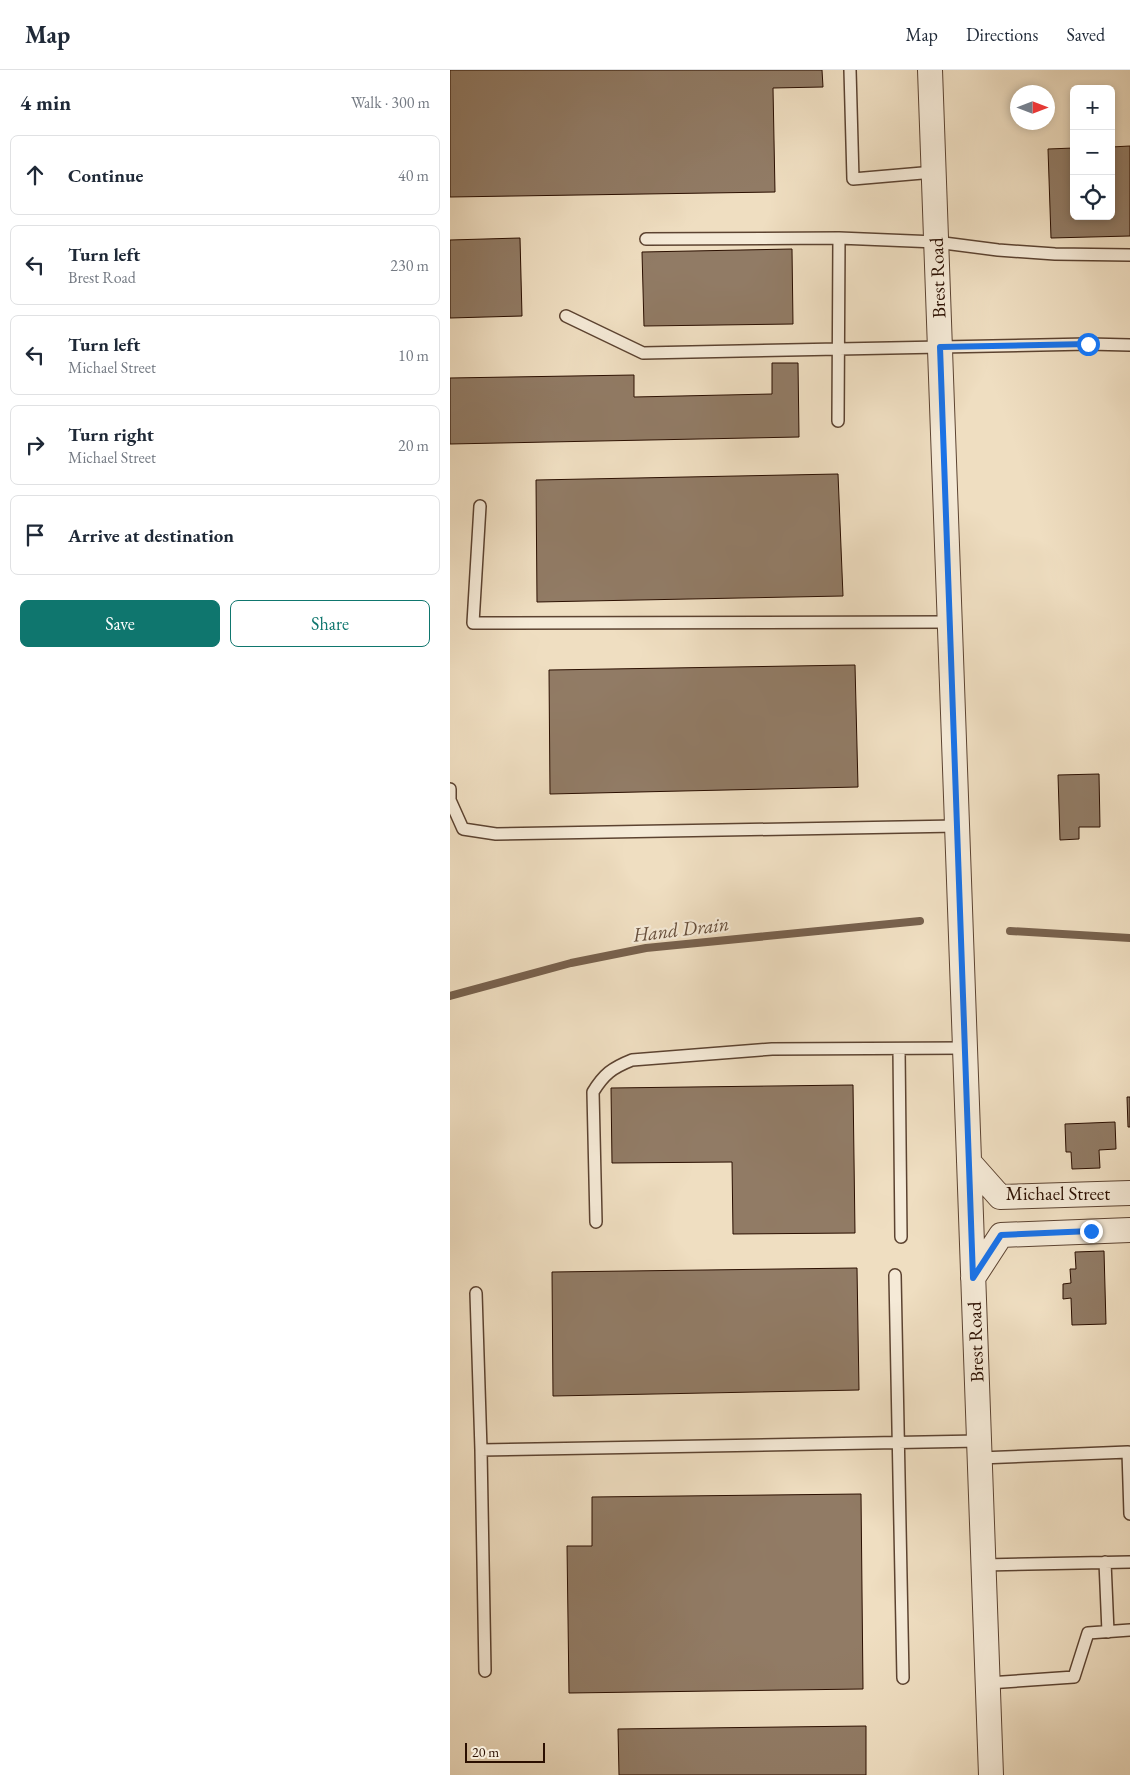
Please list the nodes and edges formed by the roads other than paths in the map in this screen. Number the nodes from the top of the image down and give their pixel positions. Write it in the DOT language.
graph roads {
  1 [pos="850,70"];
  2 [pos="930,70"];
  3 [pos="934,172"];
  4 [pos="839,238"];
  5 [pos="646,239"];
  6 [pos="936,242"];
  7 [pos="1130,255"];
  8 [pos="566,316"];
  9 [pos="1130,345"];
  10 [pos="940,347"];
  11 [pos="840,349"];
  12 [pos="838,421"];
  13 [pos="480,506"];
  14 [pos="950,622"];
  15 [pos="450,789"];
  16 [pos="957,826"];
  17 [pos="899,1048"];
  18 [pos="965,1048"];
  19 [pos="969,1162"];
  20 [pos="1130,1193"];
  21 [pos="596,1222"];
  22 [pos="1130,1230"];
  23 [pos="902,1237"];
  24 [pos="895,1276"];
  25 [pos="973,1278"];
  26 [pos="476,1293"];
  27 [pos="898,1442"];
  28 [pos="979,1449"];
  29 [pos="481,1450"];
  30 [pos="1130,1514"];
  31 [pos="1105,1562"];
  32 [pos="1130,1562"];
  33 [pos="983,1565"];
  34 [pos="1130,1630"];
  35 [pos="1108,1632"];
  36 [pos="485,1671"];
  37 [pos="903,1678"];
  38 [pos="988,1683"];
  39 [pos="991,1775"];
  1 -- 3 [label="lane"];
  2 -- 3 [label="street, Brest Road"];
  3 -- 6 [label="street, Brest Road"];
  4 -- 5 [label="lane"];
  4 -- 6 [label="lane"];
  4 -- 11 [label="lane"];
  6 -- 7 [label="lane"];
  6 -- 10 [label="street, Brest Road"];
  8 -- 11 [label="lane"];
  9 -- 10 [label="lane"];
  10 -- 11 [label="lane"];
  10 -- 14 [label="street, Brest Road"];
  11 -- 12 [label="lane"];
  13 -- 14 [label="lane"];
  14 -- 16 [label="street, Brest Road"];
  15 -- 16 [label="lane"];
  16 -- 18 [label="street, Brest Road"];
  17 -- 18 [label="lane"];
  17 -- 21 [label="lane"];
  17 -- 23 [label="lane"];
  18 -- 19 [label="street, Brest Road"];
  19 -- 20 [label="street, Michael Street"];
  19 -- 25 [label="street, Brest Road"];
  22 -- 25 [label="street, Michael Street"];
  24 -- 27 [label="lane"];
  25 -- 28 [label="street, Brest Road"];
  26 -- 29 [label="lane"];
  27 -- 28 [label="lane"];
  27 -- 29 [label="lane"];
  27 -- 37 [label="lane"];
  28 -- 30 [label="lane"];
  28 -- 33 [label="street, Brest Road"];
  29 -- 36 [label="lane"];
  31 -- 32 [label="lane"];
  31 -- 33 [label="lane"];
  31 -- 35 [label="lane"];
  33 -- 38 [label="street, Brest Road"];
  34 -- 35 [label="lane"];
  35 -- 38 [label="lane"];
  38 -- 39 [label="street, Brest Road"];
}
